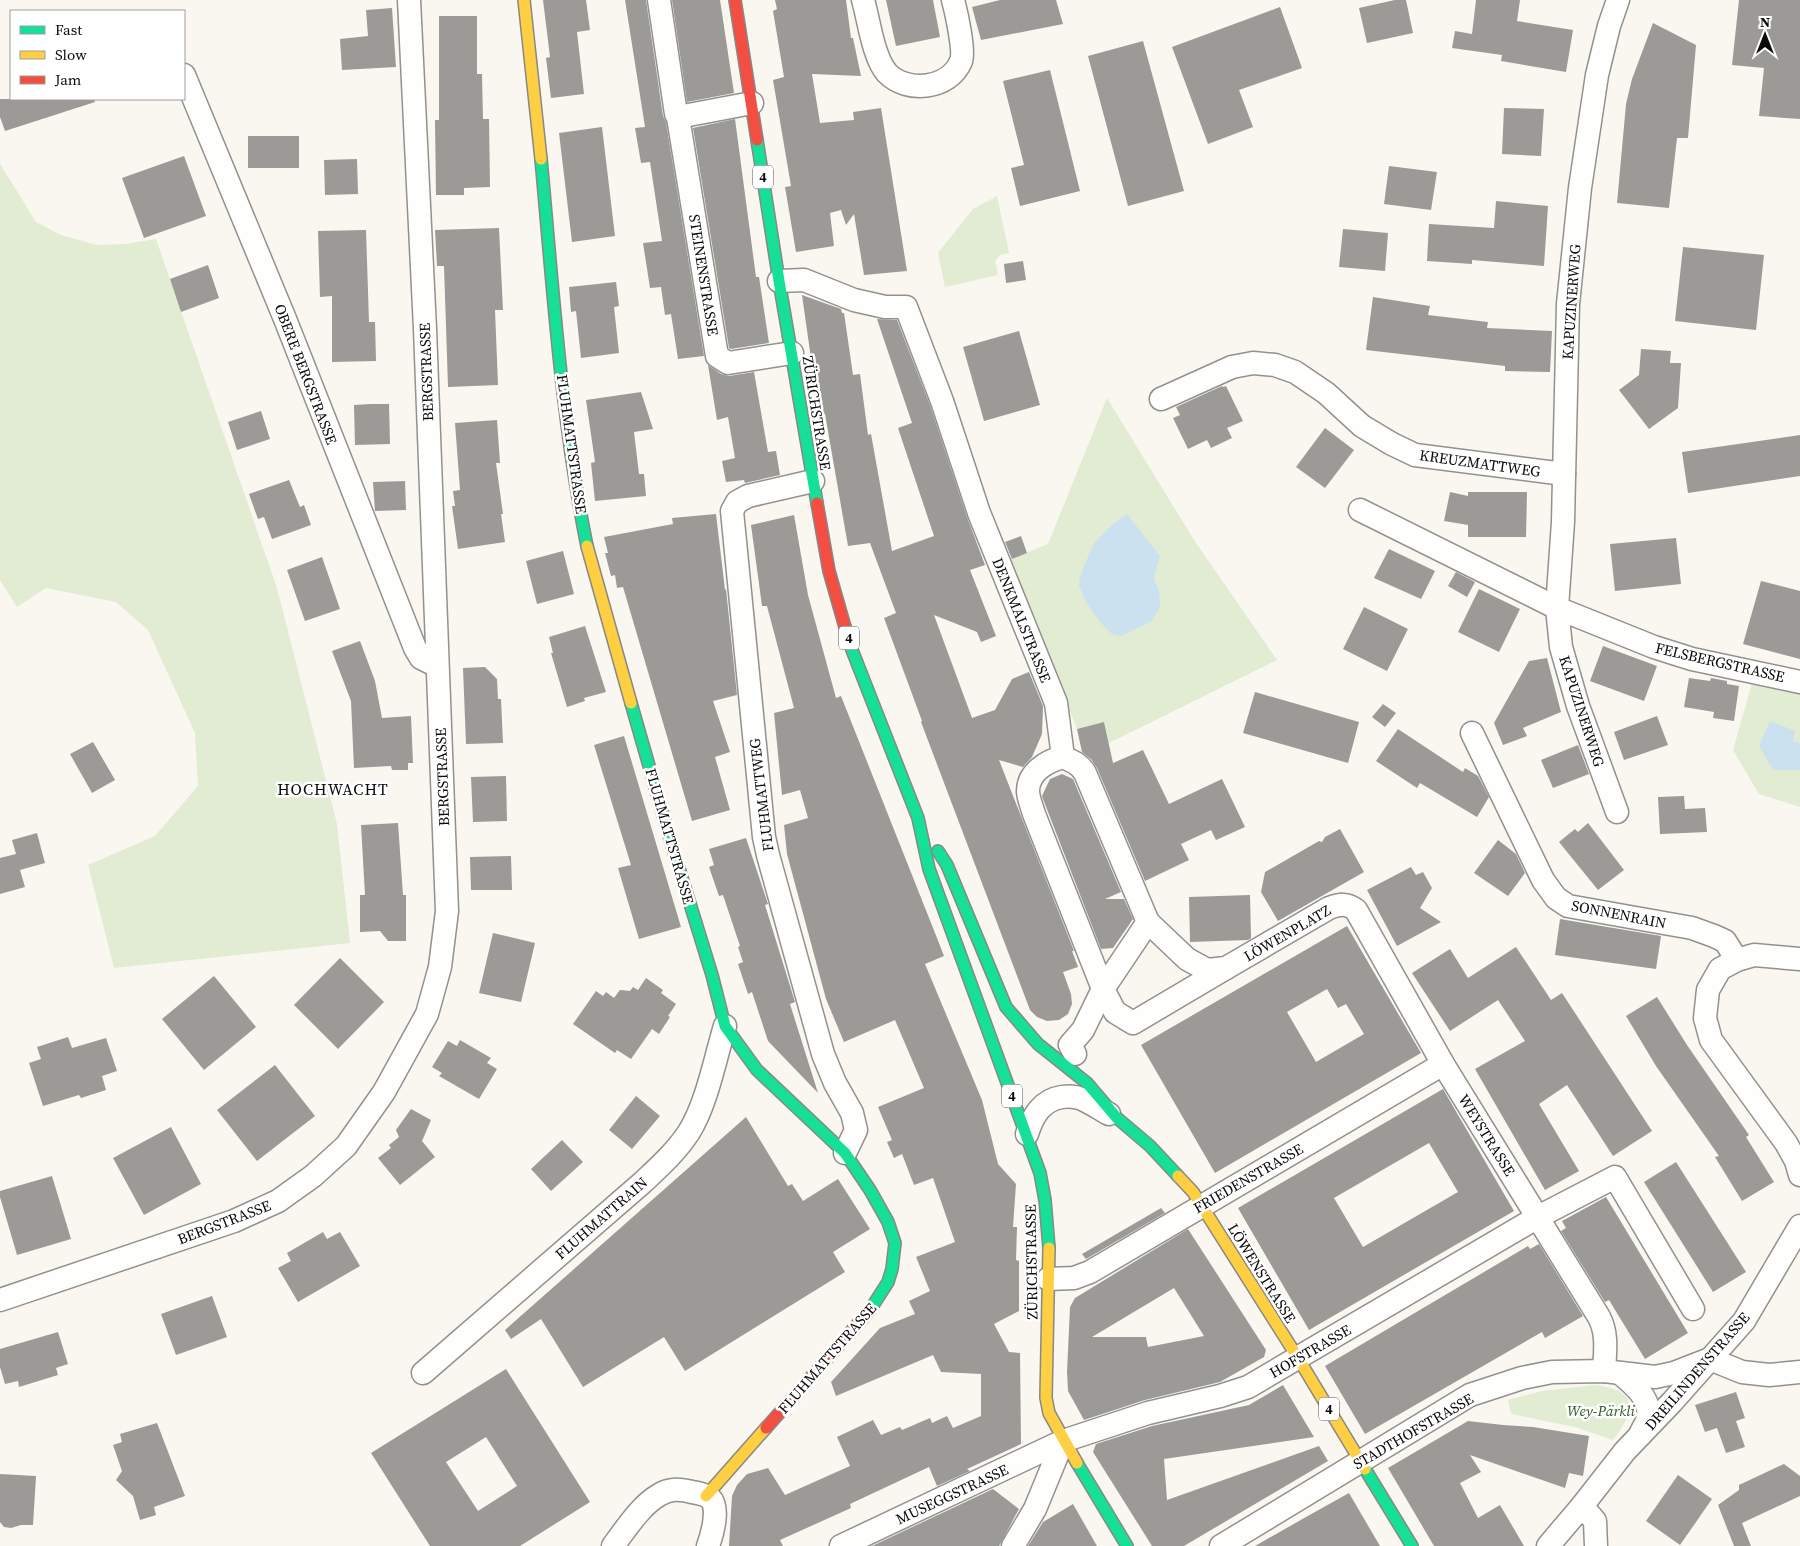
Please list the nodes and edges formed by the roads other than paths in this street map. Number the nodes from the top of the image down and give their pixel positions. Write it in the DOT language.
graph roads {
  1 [pos="409,0"];
  2 [pos="524,0"];
  3 [pos="659,0"];
  4 [pos="735,0"];
  5 [pos="863,0"];
  6 [pos="953,0"];
  7 [pos="1618,0"];
  8 [pos="185,77"];
  9 [pos="752,103"];
  10 [pos="678,117"];
  11 [pos="779,281"];
  12 [pos="792,353"];
  13 [pos="1161,399"];
  14 [pos="1564,474"];
  15 [pos="813,481"];
  16 [pos="1360,510"];
  17 [pos="1557,608"];
  18 [pos="437,666"];
  19 [pos="1800,682"];
  20 [pos="1472,733"];
  21 [pos="1062,757"];
  22 [pos="1617,812"];
  23 [pos="918,818"];
  24 [pos="1350,906"];
  25 [pos="1148,922"];
  26 [pos="1800,959"];
  27 [pos="1737,960"];
  28 [pos="1226,968"];
  29 [pos="1103,989"];
  30 [pos="725,1026"];
  31 [pos="1046,1050"];
  32 [pos="1075,1054"];
  33 [pos="1444,1064"];
  34 [pos="1117,1118"];
  35 [pos="1027,1134"];
  36 [pos="845,1153"];
  37 [pos="1800,1175"];
  38 [pos="1202,1205"];
  39 [pos="1538,1217"];
  40 [pos="1800,1226"];
  41 [pos="1048,1279"];
  42 [pos="0,1300"];
  43 [pos="1693,1309"];
  44 [pos="1298,1358"];
  45 [pos="1710,1359"];
  46 [pos="1613,1372"];
  47 [pos="1800,1372"];
  48 [pos="423,1373"];
  49 [pos="1638,1438"];
  50 [pos="1063,1441"];
  51 [pos="1361,1461"];
  52 [pos="706,1496"];
  53 [pos="1582,1506"];
  54 [pos="613,1546"];
  55 [pos="708,1546"];
  56 [pos="841,1546"];
  57 [pos="1013,1546"];
  58 [pos="1128,1546"];
  59 [pos="1221,1546"];
  60 [pos="1412,1546"];
  61 [pos="1548,1546"];
  62 [pos="1596,1546"];
  1 -- 18 [label="street, BERGSTRASSE"];
  2 -- 30 [label="main road, FLUHMATTSTRASSE"];
  3 -- 10 [label="street, STEINENSTRASSE"];
  4 -- 9 [label="main road, ZÜRICHSTRASSE / 4"];
  5 -- 6 [label="street"];
  7 -- 14 [label="street, KAPUZINERWEG"];
  8 -- 18 [label="street, OBERE BERGSTRASSE"];
  9 -- 10 [label="street"];
  9 -- 11 [label="main road, ZÜRICHSTRASSE / 4"];
  10 -- 12 [label="street, STEINENSTRASSE"];
  11 -- 12 [label="main road, ZÜRICHSTRASSE / 4"];
  11 -- 21 [label="street, DENKMALSTRASSE"];
  12 -- 15 [label="main road, ZÜRICHSTRASSE / 4"];
  13 -- 14 [label="street, KREUZMATTWEG"];
  14 -- 17 [label="street, KAPUZINERWEG"];
  15 -- 23 [label="main road, ZÜRICHSTRASSE / 4"];
  15 -- 36 [label="street, FLUHMATTWEG"];
  16 -- 17 [label="street"];
  17 -- 19 [label="street, FELSBERGSTRASSE"];
  17 -- 22 [label="street, KAPUZINERWEG"];
  18 -- 42 [label="street, BERGSTRASSE"];
  20 -- 27 [label="street, SONNENRAIN"];
  21 -- 25 [label="street"];
  21 -- 29 [label="street, LÖWENPLATZ"];
  23 -- 31 [label="main road, ZÜRICHSTRASSE / 4"];
  23 -- 35 [label="main road, ZÜRICHSTRASSE / 4"];
  24 -- 28 [label="street, LÖWENPLATZ"];
  24 -- 33 [label="street, WEYSTRASSE"];
  25 -- 28 [label="street, LÖWENPLATZ"];
  25 -- 29 [label="street"];
  26 -- 27 [label="street"];
  27 -- 37 [label="street"];
  28 -- 29 [label="street, LÖWENPLATZ"];
  29 -- 32 [label="street"];
  30 -- 36 [label="main road, FLUHMATTSTRASSE"];
  30 -- 48 [label="street, FLUHMATTRAIN"];
  31 -- 34 [label="main road, LÖWENSTRASSE / 4"];
  33 -- 38 [label="street, FRIEDENSTRASSE"];
  33 -- 39 [label="street, WEYSTRASSE"];
  34 -- 35 [label="street"];
  34 -- 38 [label="main road, LÖWENSTRASSE / 4"];
  35 -- 41 [label="main road, ZÜRICHSTRASSE / 4"];
  36 -- 52 [label="main road, FLUHMATTSTRASSE"];
  38 -- 41 [label="street, FRIEDENSTRASSE"];
  38 -- 44 [label="main road, LÖWENSTRASSE / 4"];
  39 -- 43 [label="street, HOFSTRASSE"];
  39 -- 44 [label="street, HOFSTRASSE"];
  39 -- 46 [label="street, WEYSTRASSE"];
  40 -- 45 [label="street, DREILINDENSTRASSE"];
  41 -- 50 [label="main road, ZÜRICHSTRASSE / 4"];
  44 -- 50 [label="street, HOFSTRASSE"];
  44 -- 51 [label="main road, LÖWENSTRASSE / 4"];
  45 -- 46 [label="street, STADTHOFSTRASSE"];
  45 -- 47 [label="street"];
  45 -- 49 [label="street, DREILINDENSTRASSE"];
  46 -- 49 [label="street, DREILINDENSTRASSE"];
  46 -- 51 [label="street, STADTHOFSTRASSE"];
  49 -- 53 [label="street, DREILINDENSTRASSE"];
  50 -- 56 [label="street, MUSEGGSTRASSE"];
  50 -- 57 [label="street"];
  50 -- 58 [label="main road, ZÜRICHSTRASSE / 4"];
  51 -- 59 [label="street, STADTHOFSTRASSE"];
  51 -- 60 [label="main road, LÖWENSTRASSE / 4"];
  52 -- 54 [label="street"];
  52 -- 55 [label="street"];
  53 -- 61 [label="street, DREILINDENSTRASSE"];
  53 -- 62 [label="street"];
}
